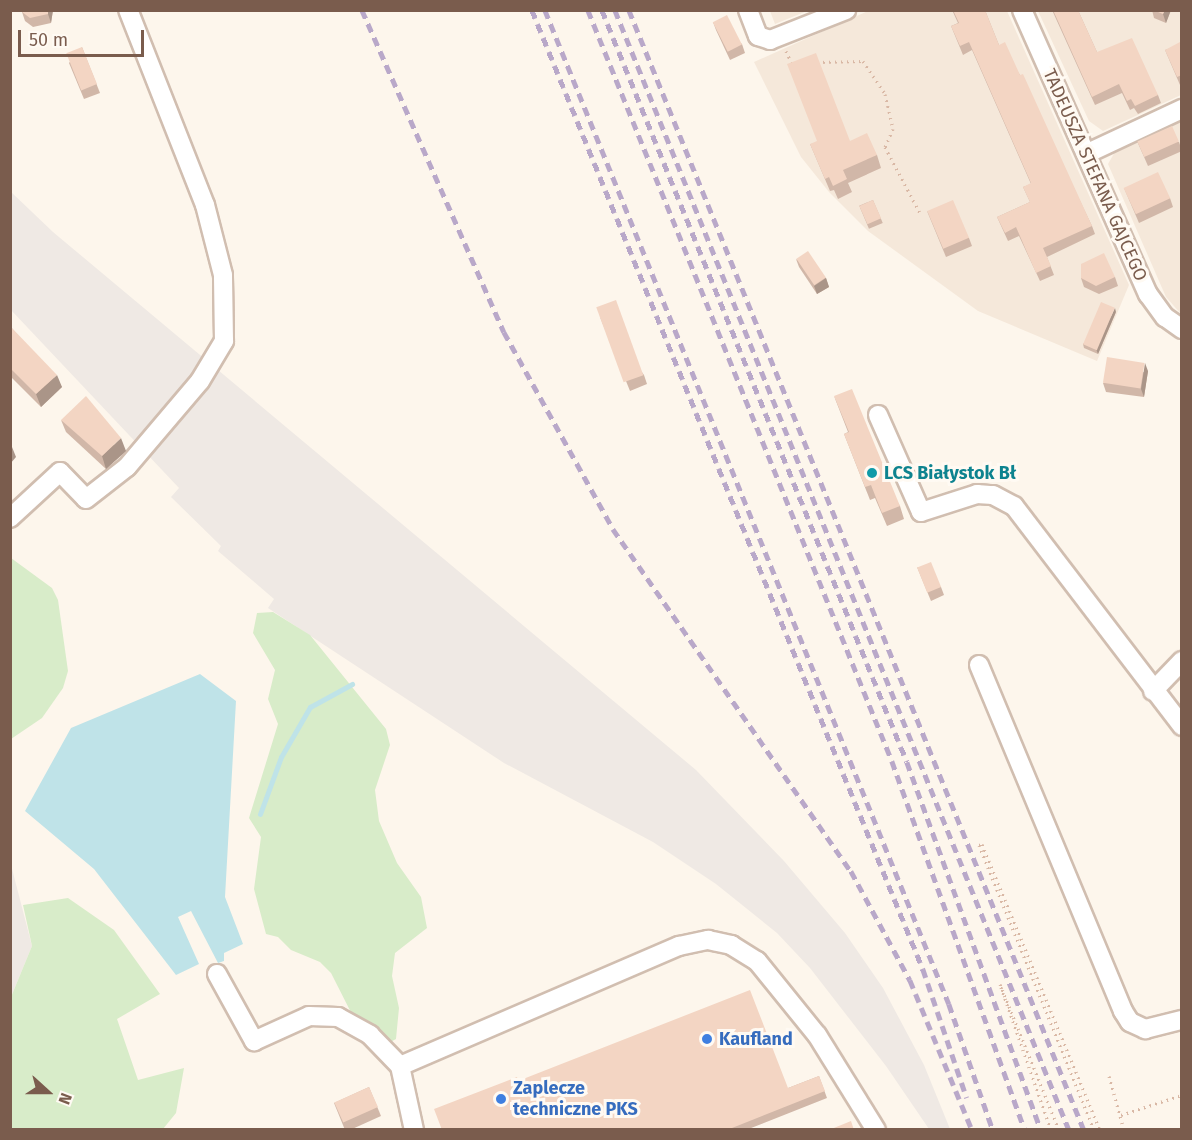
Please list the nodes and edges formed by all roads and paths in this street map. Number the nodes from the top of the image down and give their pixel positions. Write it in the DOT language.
graph roads {
  1 [pos="128,10"];
  2 [pos="748,10"];
  3 [pos="846,10"];
  4 [pos="1022,10"];
  5 [pos="781,38"];
  6 [pos="810,62"];
  7 [pos="801,63"];
  8 [pos="1182,109"];
  9 [pos="1088,153"];
  10 [pos="920,213"];
  11 [pos="1182,329"];
  12 [pos="878,415"];
  13 [pos="10,518"];
  14 [pos="1182,661"];
  15 [pos="979,665"];
  16 [pos="1153,691"];
  17 [pos="1182,726"];
  18 [pos="217,974"];
  19 [pos="1182,1020"];
  20 [pos="400,1066"];
  21 [pos="1109,1076"];
  22 [pos="1182,1095"];
  23 [pos="1120,1115"];
  24 [pos="414,1130"];
  25 [pos="751,1130"];
  26 [pos="760,1130"];
  27 [pos="876,1130"];
  28 [pos="1051,1130"];
  29 [pos="1059,1130"];
  30 [pos="1094,1130"];
  31 [pos="1100,1130"];
  32 [pos="1124,1130"];
  1 -- 13 [label="street"];
  2 -- 5 [label="street"];
  3 -- 5 [label="street"];
  4 -- 9 [label="street, TADEUSZA STEFANA GAJCEGO"];
  5 -- 7 [label="path"];
  6 -- 10 [label="path"];
  8 -- 9 [label="street"];
  9 -- 11 [label="street, TADEUSZA STEFANA GAJCEGO"];
  12 -- 16 [label="street"];
  14 -- 16 [label="street"];
  15 -- 19 [label="street"];
  16 -- 17 [label="street"];
  18 -- 20 [label="street"];
  20 -- 24 [label="street"];
  20 -- 27 [label="street"];
  21 -- 23 [label="path"];
  22 -- 23 [label="path"];
  23 -- 32 [label="path"];
  25 -- 26 [label="path"];
  28 -- 29 [label="path"];
  30 -- 31 [label="path"];
}
